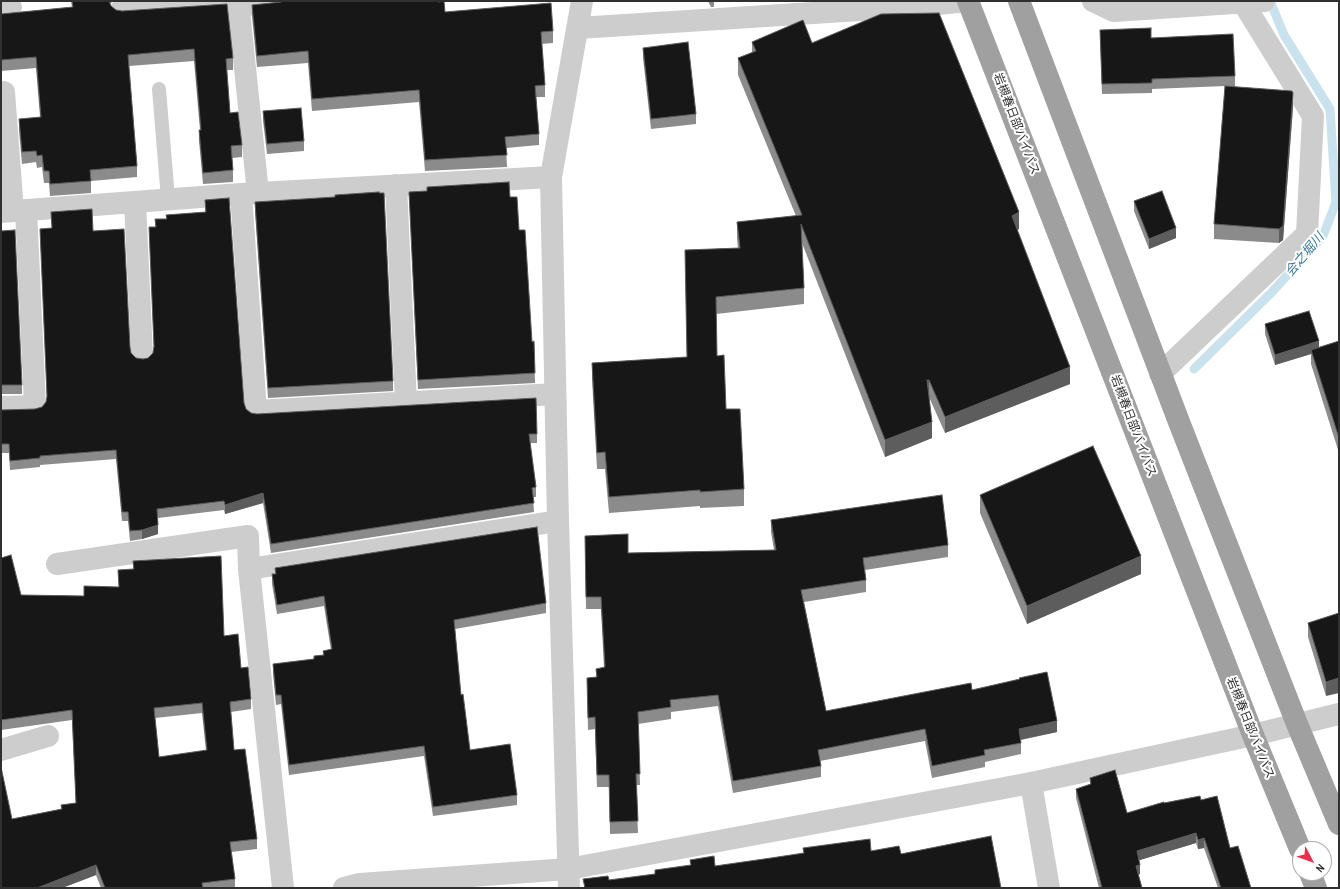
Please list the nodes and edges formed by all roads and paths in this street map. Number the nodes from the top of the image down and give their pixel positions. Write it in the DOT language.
graph roads {
  1 [pos="279,1"];
  2 [pos="582,1"];
  3 [pos="968,1"];
  4 [pos="1019,1"];
  5 [pos="1093,1"];
  6 [pos="1252,2"];
  7 [pos="238,3"];
  8 [pos="121,10"];
  9 [pos="578,28"];
  10 [pos="160,89"];
  11 [pos="4,92"];
  12 [pos="551,177"];
  13 [pos="396,185"];
  14 [pos="250,193"];
  15 [pos="168,199"];
  16 [pos="135,202"];
  17 [pos="13,211"];
  18 [pos="142,356"];
  19 [pos="1160,374"];
  20 [pos="555,394"];
  21 [pos="406,403"];
  22 [pos="1,407"];
  23 [pos="558,521"];
  24 [pos="57,564"];
  25 [pos="249,569"];
  26 [pos="1339,714"];
  27 [pos="1297,724"];
  28 [pos="48,736"];
  29 [pos="1253,736"];
  30 [pos="1,750"];
  31 [pos="1031,783"];
  32 [pos="1339,824"];
  33 [pos="1297,841"];
  34 [pos="568,879"];
  35 [pos="283,888"];
  36 [pos="344,888"];
  37 [pos="1049,888"];
  1 -- 7 [label="street"];
  2 -- 9 [label="street"];
  3 -- 9 [label="street"];
  3 -- 29 [label="highway, 岩槻春日部バイパス"];
  4 -- 19 [label="highway"];
  5 -- 6 [label="street"];
  6 -- 19 [label="street"];
  7 -- 8 [label="street"];
  7 -- 14 [label="street"];
  9 -- 12 [label="street"];
  10 -- 15 [label="lane"];
  11 -- 17 [label="street"];
  12 -- 13 [label="street"];
  12 -- 20 [label="street"];
  13 -- 14 [label="street"];
  13 -- 21 [label="street"];
  14 -- 15 [label="street"];
  14 -- 21 [label="street"];
  15 -- 16 [label="street"];
  16 -- 17 [label="street"];
  16 -- 18 [label="street"];
  17 -- 22 [label="street"];
  19 -- 27 [label="highway"];
  20 -- 21 [label="street"];
  20 -- 23 [label="street"];
  23 -- 25 [label="street"];
  23 -- 34 [label="street"];
  24 -- 25 [label="street"];
  25 -- 35 [label="street"];
  26 -- 27 [label="street"];
  27 -- 29 [label="street"];
  27 -- 32 [label="highway"];
  28 -- 30 [label="street"];
  29 -- 31 [label="street"];
  29 -- 33 [label="highway, 岩槻春日部バイパス"];
  31 -- 34 [label="street"];
  31 -- 37 [label="street"];
  34 -- 36 [label="street"];
}
